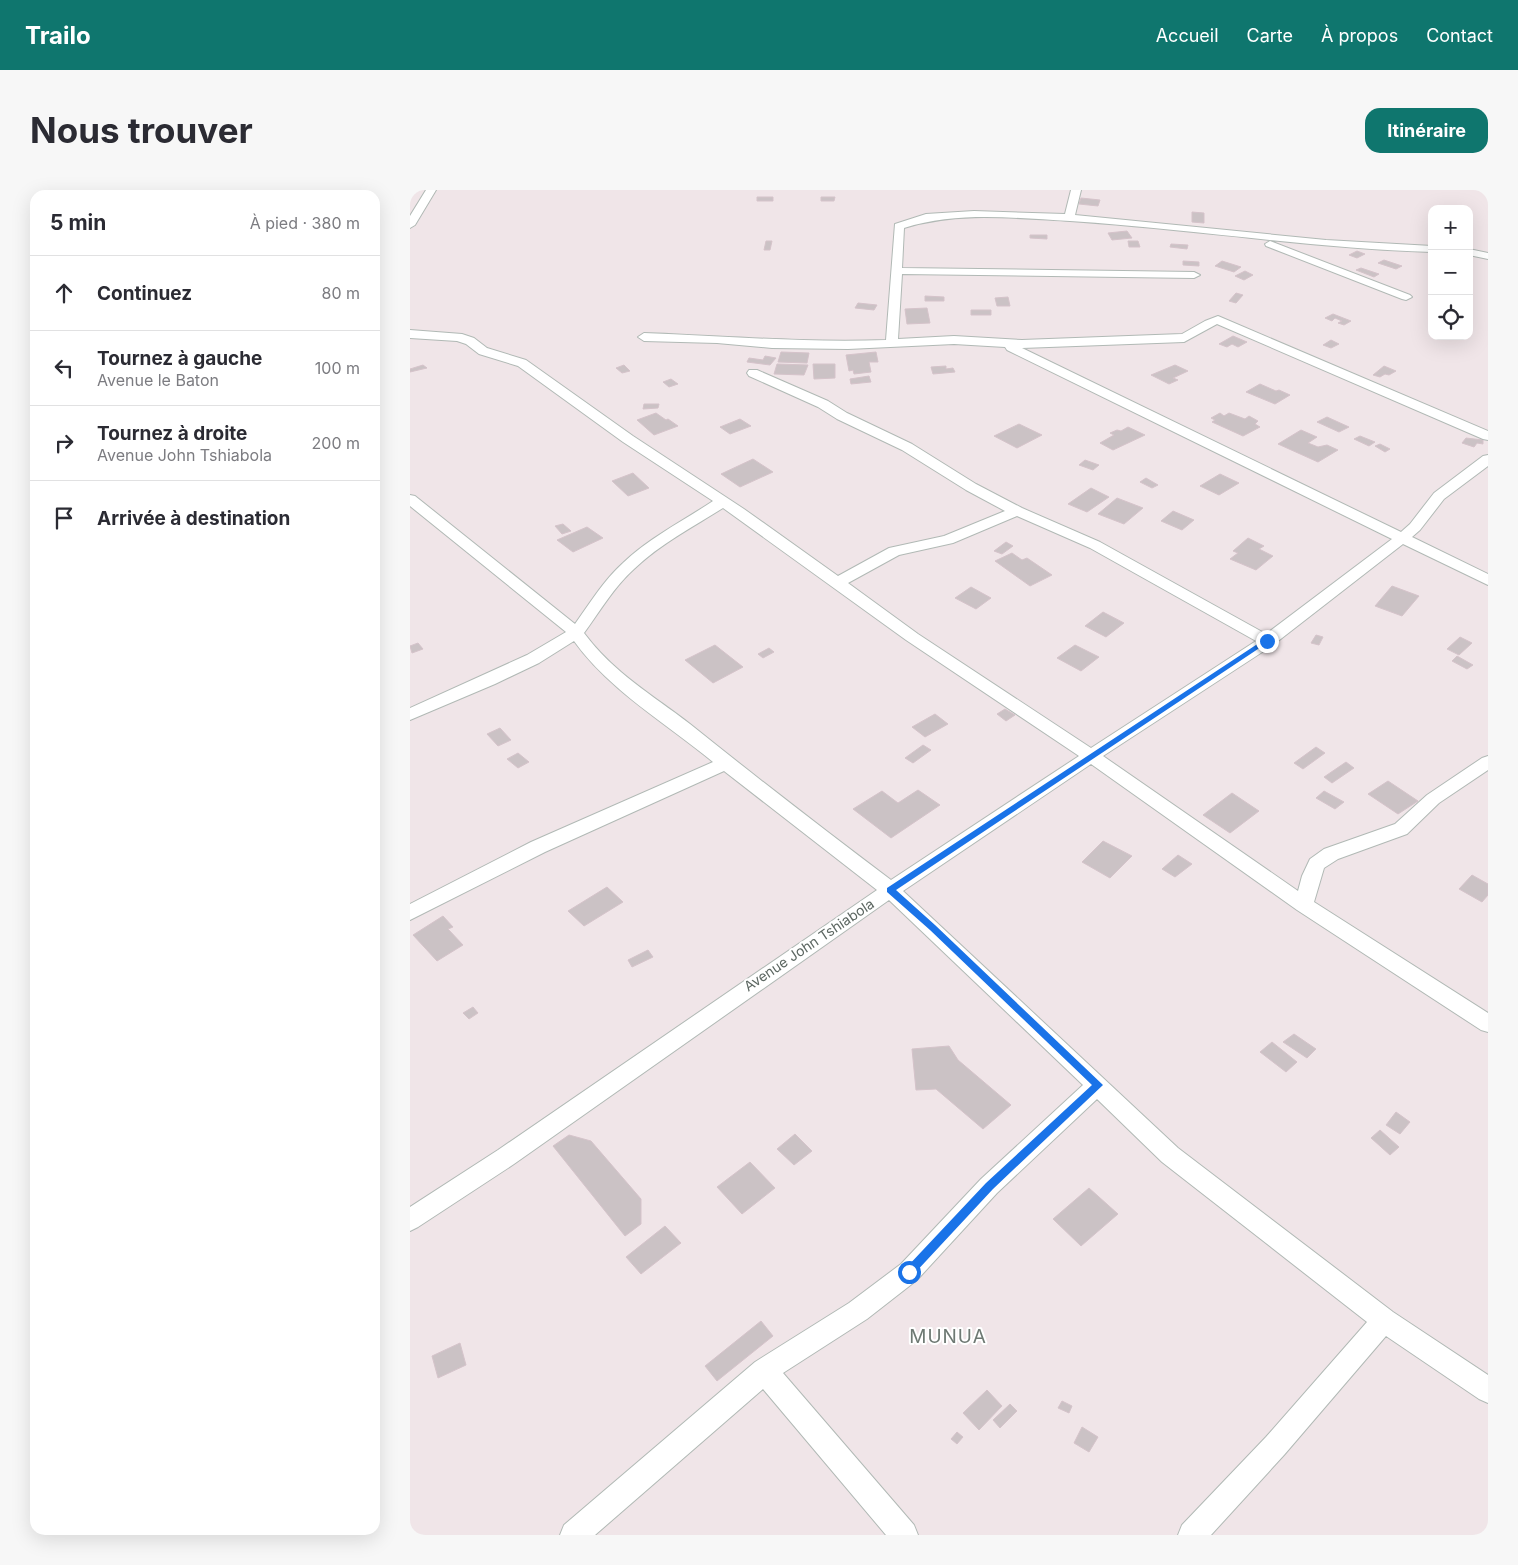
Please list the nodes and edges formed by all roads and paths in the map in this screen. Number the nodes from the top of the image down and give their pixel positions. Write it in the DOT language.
graph roads {
  1 [pos="431,190"];
  2 [pos="1076,190"];
  3 [pos="1070,218"];
  4 [pos="410,225"];
  5 [pos="1246,234"];
  6 [pos="1428,249"];
  7 [pos="1473,253"];
  8 [pos="1488,256"];
  9 [pos="896,270"];
  10 [pos="1194,274"];
  11 [pos="1406,297"];
  12 [pos="410,334"];
  13 [pos="644,337"];
  14 [pos="892,343"];
  15 [pos="1004,343"];
  16 [pos="752,373"];
  17 [pos="1488,436"];
  18 [pos="1488,460"];
  19 [pos="410,499"];
  20 [pos="723,501"];
  21 [pos="1017,511"];
  22 [pos="428,512"];
  23 [pos="410,520"];
  24 [pos="1402,538"];
  25 [pos="1358,570"];
  26 [pos="1488,580"];
  27 [pos="837,583"];
  28 [pos="576,633"];
  29 [pos="1267,641"];
  30 [pos="410,714"];
  31 [pos="1091,756"];
  32 [pos="726,764"];
  33 [pos="1486,765"];
  34 [pos="890,890"];
  35 [pos="1304,905"];
  36 [pos="410,913"];
  37 [pos="1488,1024"];
  38 [pos="1098,1085"];
  39 [pos="410,1220"];
  40 [pos="1384,1320"];
  41 [pos="764,1371"];
  42 [pos="1488,1390"];
  43 [pos="574,1535"];
  44 [pos="904,1535"];
  45 [pos="1192,1535"];
  1 -- 4 [label="street"];
  2 -- 3 [label="street"];
  3 -- 5 [label="street"];
  3 -- 9 [label="street"];
  5 -- 6 [label="street"];
  5 -- 11 [label="street"];
  7 -- 8 [label="street"];
  9 -- 10 [label="street"];
  9 -- 14 [label="street"];
  12 -- 20 [label="street"];
  13 -- 14 [label="street"];
  14 -- 15 [label="street"];
  15 -- 17 [label="street"];
  15 -- 24 [label="street"];
  16 -- 21 [label="street"];
  18 -- 24 [label="street"];
  19 -- 22 [label="street"];
  20 -- 27 [label="street"];
  20 -- 28 [label="street"];
  21 -- 27 [label="street"];
  21 -- 29 [label="street"];
  22 -- 23 [label="street"];
  22 -- 28 [label="street"];
  24 -- 25 [label="street"];
  24 -- 26 [label="street"];
  25 -- 29 [label="street, Avenue John Tshiabola"];
  27 -- 31 [label="street"];
  28 -- 30 [label="street"];
  28 -- 32 [label="street"];
  29 -- 31 [label="street, Avenue John Tshiabola"];
  31 -- 34 [label="street, Avenue John Tshiabola"];
  31 -- 35 [label="street"];
  32 -- 34 [label="street"];
  32 -- 36 [label="street"];
  33 -- 35 [label="street"];
  34 -- 38 [label="street"];
  34 -- 39 [label="street, Avenue John Tshiabola"];
  35 -- 37 [label="street"];
  38 -- 40 [label="street"];
  38 -- 41 [label="street"];
  40 -- 42 [label="street"];
  40 -- 45 [label="street"];
  41 -- 43 [label="street"];
  41 -- 44 [label="street"];
}
